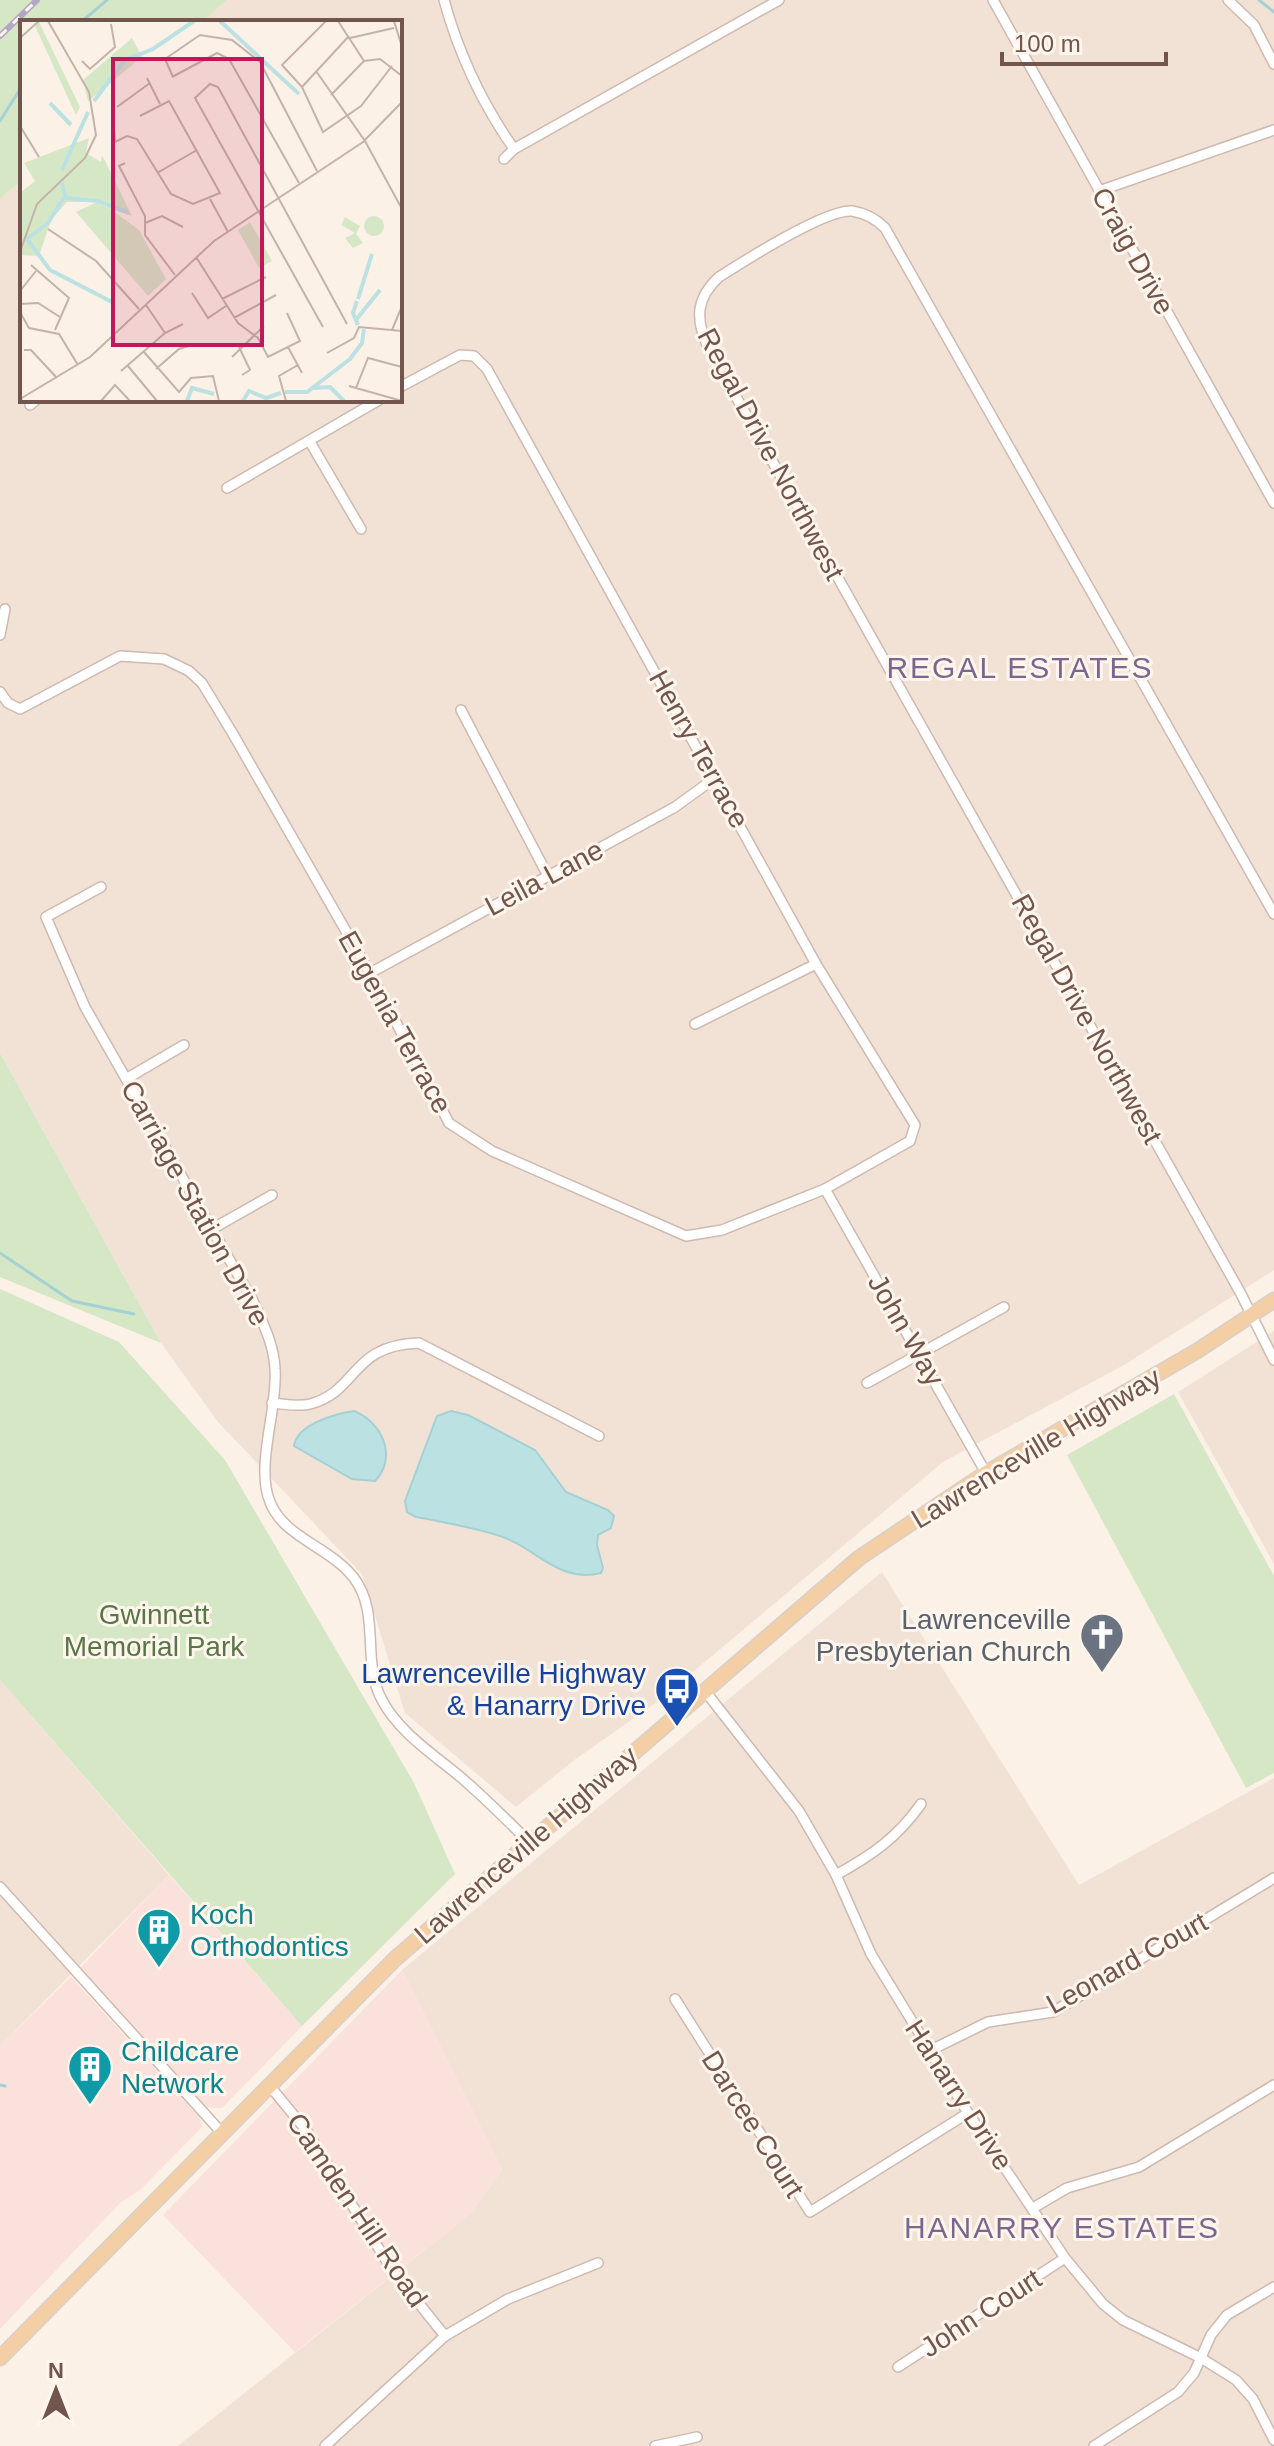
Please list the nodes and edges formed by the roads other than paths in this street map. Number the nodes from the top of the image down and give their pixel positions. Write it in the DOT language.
graph roads {
  1 [pos="444,0"];
  2 [pos="779,0"];
  3 [pos="993,0"];
  4 [pos="1228,0"];
  5 [pos="1274,64"];
  6 [pos="1274,130"];
  7 [pos="514,149"];
  8 [pos="504,159"];
  9 [pos="1099,191"];
  10 [pos="402,383"];
  11 [pos="376,402"];
  12 [pos="310,442"];
  13 [pos="227,488"];
  14 [pos="1274,503"];
  15 [pos="361,529"];
  16 [pos="5,609"];
  17 [pos="0,635"];
  18 [pos="0,692"];
  19 [pos="461,710"];
  20 [pos="715,778"];
  21 [pos="548,876"];
  22 [pos="101,887"];
  23 [pos="1274,914"];
  24 [pos="816,964"];
  25 [pos="370,973"];
  26 [pos="695,1024"];
  27 [pos="184,1045"];
  28 [pos="126,1079"];
  29 [pos="899,1099"];
  30 [pos="825,1189"];
  31 [pos="272,1195"];
  32 [pos="212,1229"];
  33 [pos="1274,1300"];
  34 [pos="1004,1307"];
  35 [pos="1251,1316"];
  36 [pos="919,1352"];
  37 [pos="1274,1360"];
  38 [pos="867,1383"];
  39 [pos="272,1403"];
  40 [pos="599,1436"];
  41 [pos="986,1473"];
  42 [pos="705,1691"];
  43 [pos="921,1804"];
  44 [pos="530,1843"];
  45 [pos="836,1875"];
  46 [pos="1274,1878"];
  47 [pos="0,1887"];
  48 [pos="675,1999"];
  49 [pos="929,2051"];
  50 [pos="269,2085"];
  51 [pos="1274,2085"];
  52 [pos="968,2113"];
  53 [pos="222,2133"];
  54 [pos="1033,2208"];
  55 [pos="1065,2258"];
  56 [pos="598,2263"];
  57 [pos="1274,2287"];
  58 [pos="445,2336"];
  59 [pos="0,2358"];
  60 [pos="1201,2358"];
  61 [pos="898,2367"];
  62 [pos="697,2437"];
  63 [pos="1274,2440"];
  64 [pos="325,2446"];
  65 [pos="655,2446"];
  66 [pos="1094,2446"];
  1 -- 7 [label="street"];
  2 -- 7 [label="street"];
  3 -- 9 [label="street, Craig Drive"];
  4 -- 5 [label="street"];
  6 -- 9 [label="street"];
  7 -- 8 [label="street"];
  9 -- 14 [label="street, Craig Drive"];
  10 -- 20 [label="street, Henry Terrace"];
  11 -- 12 [label="street"];
  12 -- 13 [label="street"];
  12 -- 15 [label="street"];
  16 -- 17 [label="street"];
  18 -- 25 [label="street, Eugenia Terrace"];
  19 -- 21 [label="street"];
  20 -- 21 [label="street, Leila Lane"];
  20 -- 24 [label="street, Henry Terrace"];
  21 -- 25 [label="street, Leila Lane"];
  22 -- 28 [label="street, Carriage Station Drive"];
  23 -- 35 [label="street, Regal Drive Northwest"];
  24 -- 26 [label="street"];
  24 -- 29 [label="street, Henry Terrace"];
  25 -- 30 [label="street, Eugenia Terrace"];
  27 -- 28 [label="street"];
  28 -- 32 [label="street, Carriage Station Drive"];
  29 -- 30 [label="street, Eugenia Terrace"];
  30 -- 36 [label="street, John Way"];
  31 -- 32 [label="street"];
  32 -- 39 [label="street, Carriage Station Drive"];
  33 -- 35 [label="main road, Lawrenceville Highway"];
  34 -- 36 [label="street"];
  35 -- 37 [label="street, Regal Drive Northwest"];
  35 -- 41 [label="main road, Lawrenceville Highway"];
  36 -- 38 [label="street"];
  36 -- 41 [label="street, John Way"];
  39 -- 40 [label="street"];
  39 -- 44 [label="street, Carriage Station Drive"];
  41 -- 42 [label="main road, Lawrenceville Highway"];
  42 -- 44 [label="main road, Lawrenceville Highway"];
  42 -- 45 [label="street, Hanarry Drive"];
  43 -- 45 [label="street"];
  44 -- 50 [label="main road, Lawrenceville Highway"];
  45 -- 49 [label="street, Hanarry Drive"];
  46 -- 49 [label="street, Leonard Court"];
  47 -- 53 [label="street"];
  48 -- 52 [label="street, Darcee Court"];
  49 -- 52 [label="street, Hanarry Drive"];
  50 -- 53 [label="main road, Lawrenceville Highway"];
  50 -- 58 [label="street, Camden Hill Road"];
  51 -- 54 [label="street"];
  52 -- 54 [label="street, Hanarry Drive"];
  53 -- 59 [label="main road, Lawrenceville Highway"];
  54 -- 55 [label="street, Hanarry Drive"];
  55 -- 60 [label="street, Hanarry Drive"];
  55 -- 61 [label="street, John Court"];
  56 -- 58 [label="street"];
  57 -- 60 [label="street"];
  58 -- 64 [label="street"];
  60 -- 63 [label="street, Hanarry Drive"];
  60 -- 66 [label="street"];
  62 -- 65 [label="street"];
}
